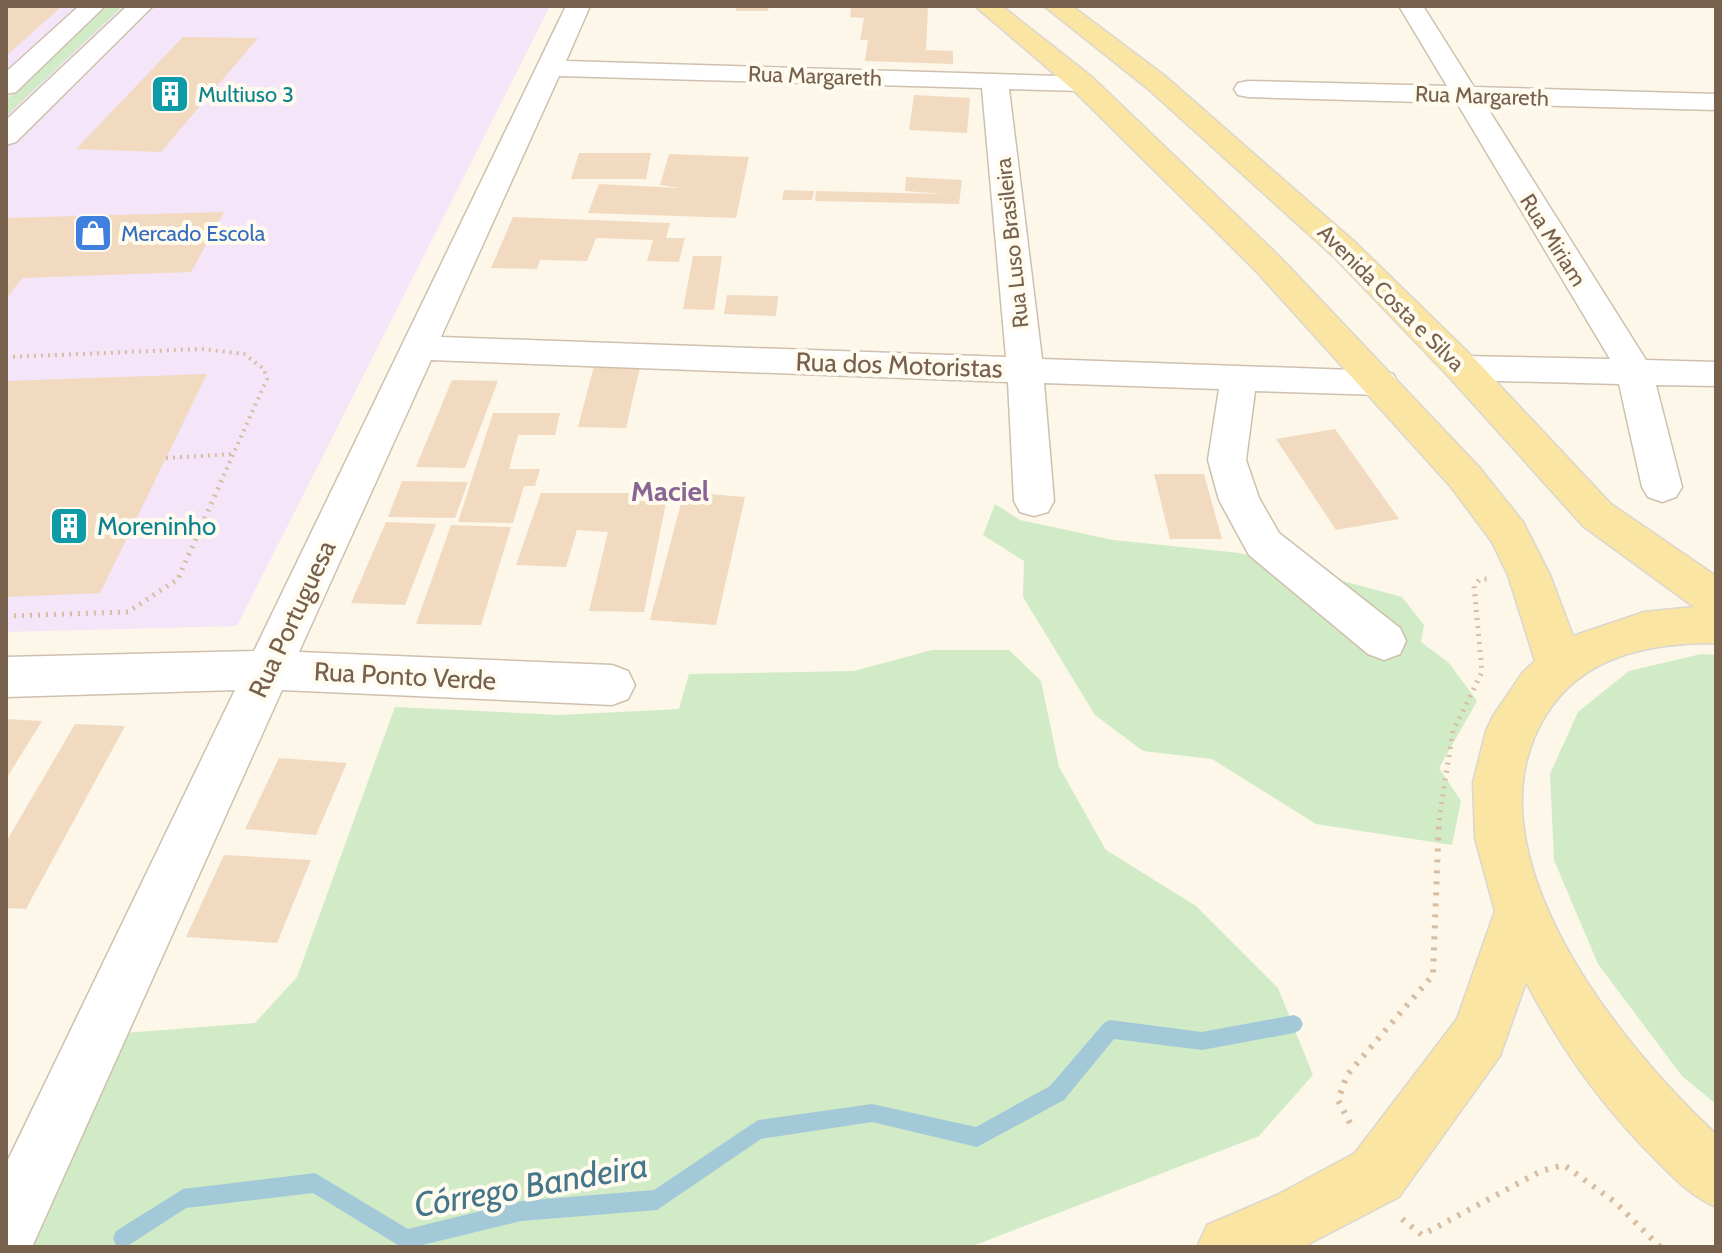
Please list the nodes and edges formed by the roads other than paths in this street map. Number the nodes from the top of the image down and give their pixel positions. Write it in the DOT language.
graph roads {
  1 [pos="93,6"];
  2 [pos="141,6"];
  3 [pos="578,6"];
  4 [pos="987,6"];
  5 [pos="1056,6"];
  6 [pos="1411,6"];
  7 [pos="548,68"];
  8 [pos="995,81"];
  9 [pos="1082,83"];
  10 [pos="6,86"];
  11 [pos="1248,89"];
  12 [pos="1464,95"];
  13 [pos="1716,102"];
  14 [pos="6,136"];
  15 [pos="418,348"];
  16 [pos="1462,368"];
  17 [pos="1025,370"];
  18 [pos="1634,370"];
  19 [pos="1716,374"];
  20 [pos="1239,378"];
  21 [pos="1380,383"];
  22 [pos="1662,487"];
  23 [pos="1034,501"];
  24 [pos="1716,599"];
  25 [pos="1716,625"];
  26 [pos="1384,641"];
  27 [pos="1558,665"];
  28 [pos="268,670"];
  29 [pos="6,677"];
  30 [pos="612,685"];
  31 [pos="1520,915"];
  32 [pos="1716,1176"];
  33 [pos="6,1232"];
  34 [pos="1229,1247"];
  1 -- 10 [label="street"];
  2 -- 14 [label="street"];
  3 -- 7 [label="street, Rua Portuguesa"];
  4 -- 9 [label="main road"];
  5 -- 16 [label="main road, Avenida Costa e Silva"];
  6 -- 12 [label="street, Rua Miriam"];
  7 -- 8 [label="street, Rua Margareth"];
  7 -- 15 [label="street, Rua Portuguesa"];
  8 -- 9 [label="street, Rua Margareth"];
  8 -- 17 [label="street, Rua Luso Brasileira"];
  9 -- 21 [label="main road"];
  11 -- 12 [label="street, Rua Margareth"];
  12 -- 13 [label="street, Rua Margareth"];
  12 -- 18 [label="street, Rua Miriam"];
  15 -- 17 [label="street, Rua dos Motoristas"];
  15 -- 28 [label="street, Rua Portuguesa"];
  16 -- 18 [label="street"];
  16 -- 24 [label="main road, Avenida Costa e Silva"];
  17 -- 20 [label="street, Rua dos Motoristas"];
  17 -- 23 [label="street, Rua Luso Brasileira"];
  18 -- 19 [label="street"];
  18 -- 22 [label="street, Rua Miriam"];
  20 -- 21 [label="street, Rua dos Motoristas"];
  20 -- 26 [label="street"];
  21 -- 27 [label="main road"];
  25 -- 27 [label="main road"];
  27 -- 31 [label="main road"];
  28 -- 29 [label="street, Rua Ponto Verde"];
  28 -- 30 [label="street, Rua Ponto Verde"];
  28 -- 33 [label="street, Rua Portuguesa"];
  31 -- 32 [label="main road"];
  31 -- 34 [label="main road"];
}
